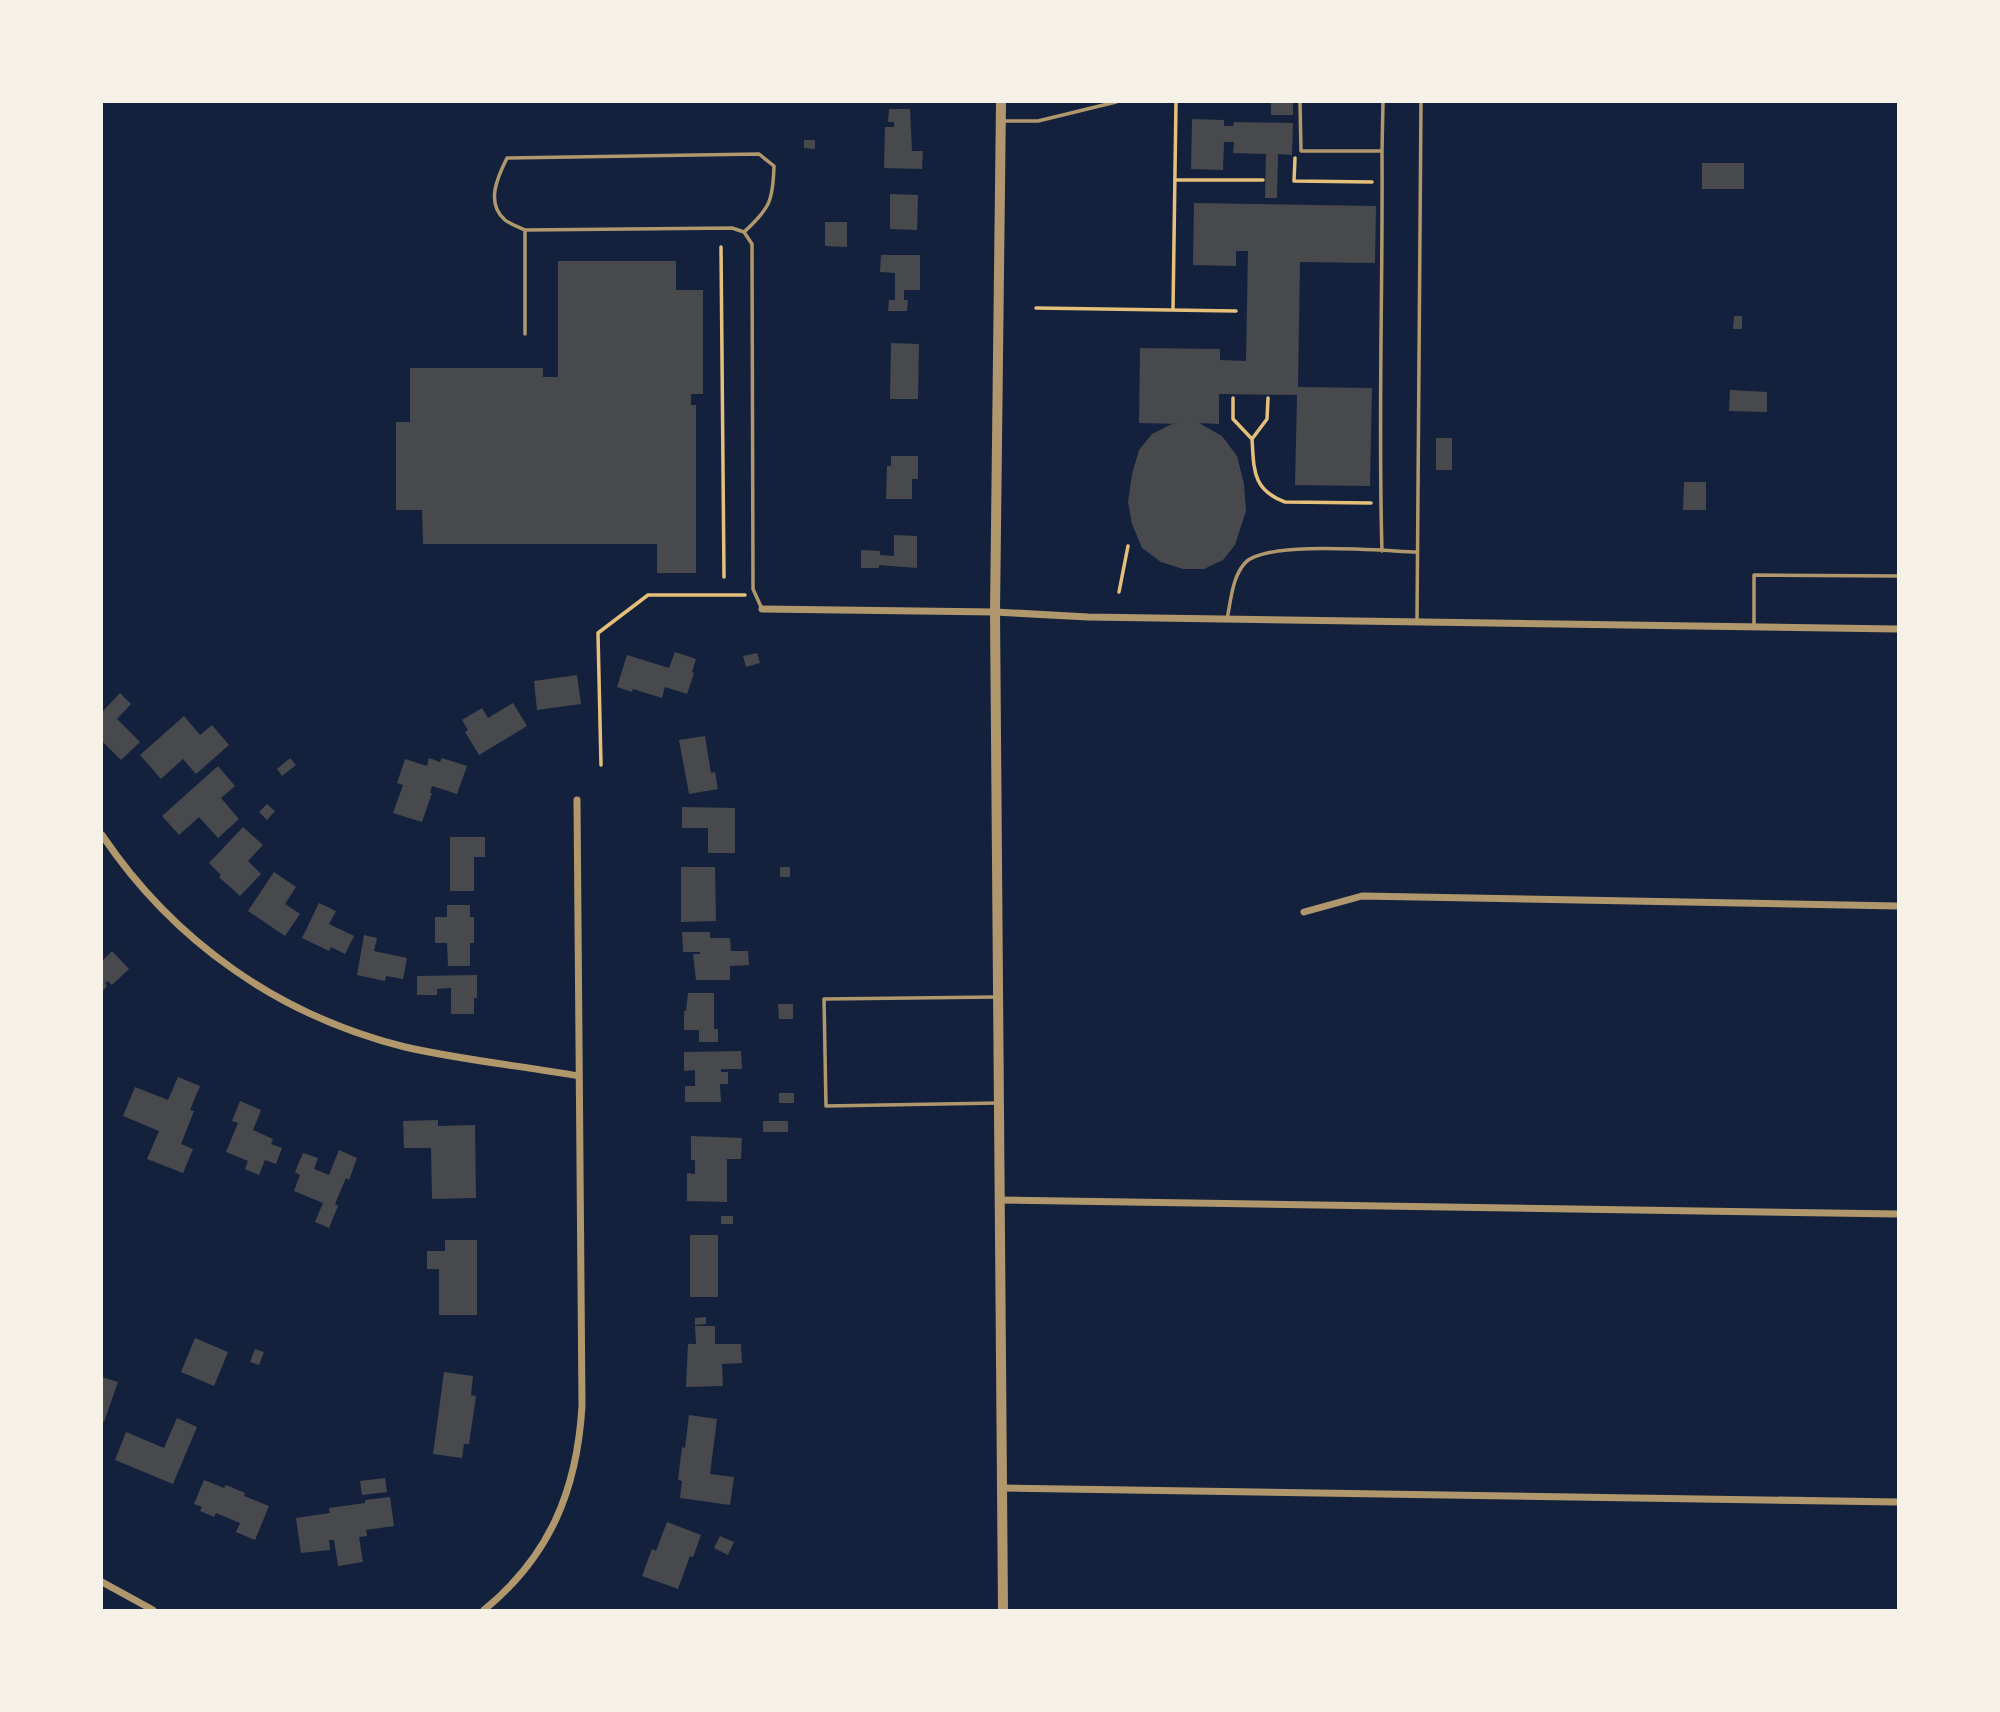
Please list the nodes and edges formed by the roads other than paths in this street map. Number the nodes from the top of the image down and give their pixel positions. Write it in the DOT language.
graph roads {
  1 [pos="1001,102"];
  2 [pos="1116,102"];
  3 [pos="1300,102"];
  4 [pos="1383,102"];
  5 [pos="1421,102"];
  6 [pos="1000,121"];
  7 [pos="1382,151"];
  8 [pos="525,230"];
  9 [pos="744,232"];
  10 [pos="525,334"];
  11 [pos="1382,551"];
  12 [pos="1417,552"];
  13 [pos="1899,576"];
  14 [pos="762,609"];
  15 [pos="995,612"];
  16 [pos="1227,619"];
  17 [pos="1417,621"];
  18 [pos="1754,626"];
  19 [pos="1899,629"];
  20 [pos="577,800"];
  21 [pos="102,835"];
  22 [pos="1899,906"];
  23 [pos="1304,912"];
  24 [pos="998,997"];
  25 [pos="579,1076"];
  26 [pos="999,1103"];
  27 [pos="999,1200"];
  28 [pos="1899,1214"];
  29 [pos="1002,1488"];
  30 [pos="1899,1502"];
  31 [pos="102,1582"];
  32 [pos="153,1611"];
  33 [pos="484,1611"];
  34 [pos="1003,1611"];
  1 -- 6 [label="street"];
  2 -- 6 [label="lane"];
  3 -- 7 [label="lane"];
  4 -- 7 [label="lane"];
  5 -- 12 [label="lane"];
  6 -- 15 [label="street"];
  7 -- 11 [label="lane"];
  8 -- 9 [label="lane"];
  8 -- 9 [label="lane"];
  8 -- 10 [label="lane"];
  9 -- 14 [label="lane"];
  11 -- 12 [label="lane"];
  11 -- 16 [label="lane"];
  12 -- 17 [label="lane"];
  13 -- 18 [label="lane"];
  14 -- 15 [label="street"];
  15 -- 16 [label="street"];
  15 -- 24 [label="street"];
  16 -- 17 [label="street"];
  17 -- 18 [label="street"];
  18 -- 19 [label="street"];
  20 -- 25 [label="street"];
  21 -- 25 [label="street"];
  22 -- 23 [label="street"];
  24 -- 26 [label="street"];
  24 -- 26 [label="lane"];
  25 -- 33 [label="street"];
  26 -- 27 [label="street"];
  27 -- 28 [label="street"];
  27 -- 29 [label="street"];
  29 -- 30 [label="street"];
  29 -- 34 [label="street"];
  31 -- 32 [label="street"];
}
